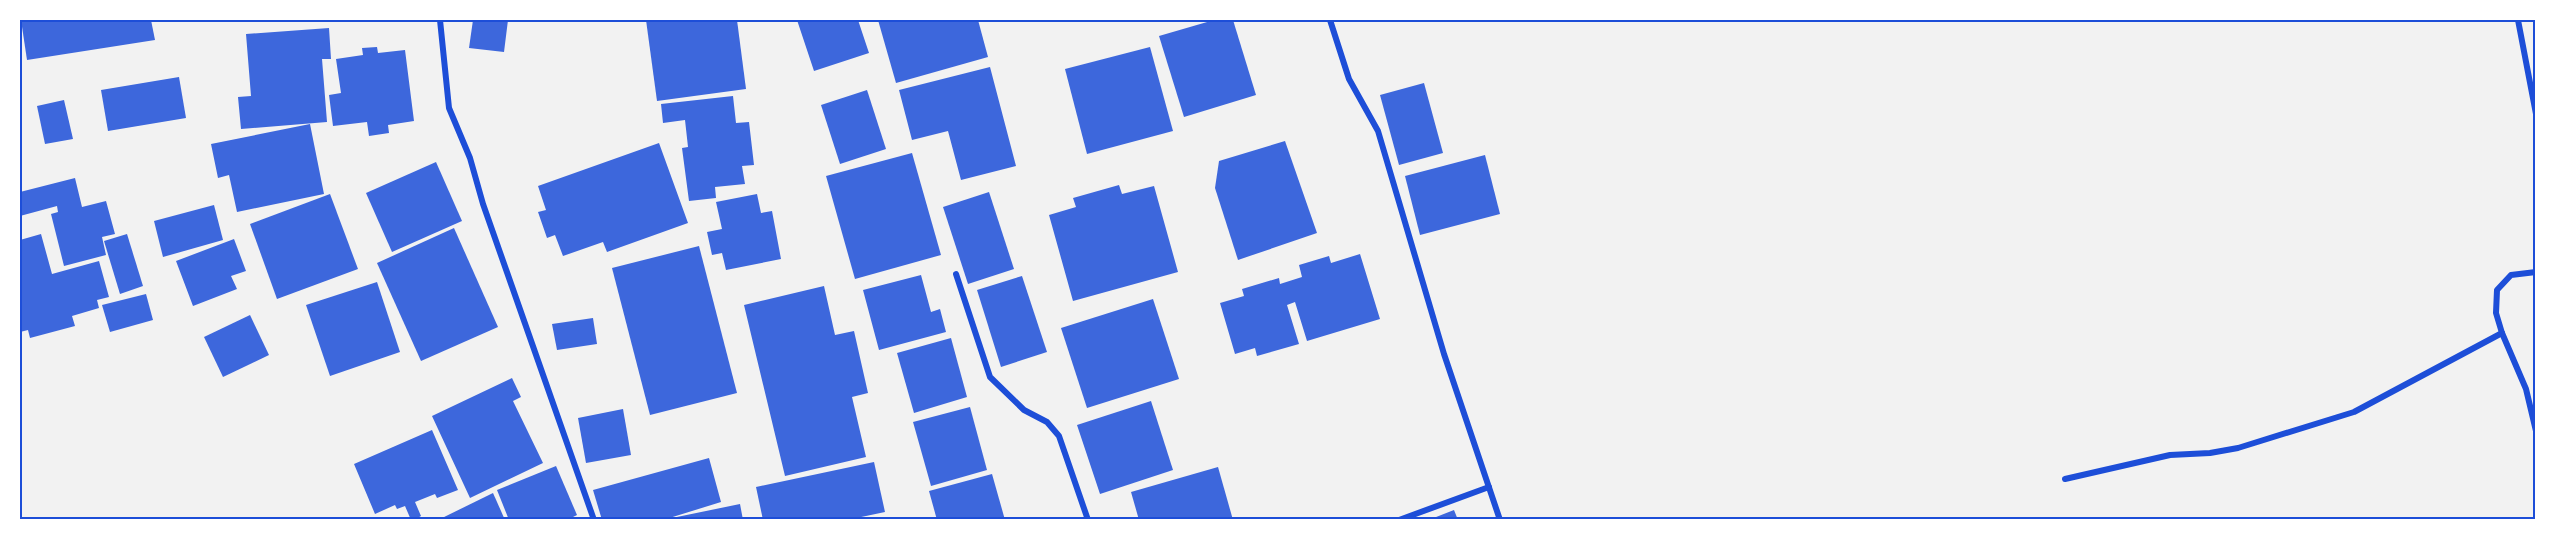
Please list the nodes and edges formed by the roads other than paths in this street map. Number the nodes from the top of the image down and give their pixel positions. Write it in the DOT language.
graph roads {
  1 [pos="440,20"];
  2 [pos="1330,20"];
  3 [pos="2518,20"];
  4 [pos="2535,114"];
  5 [pos="2535,272"];
  6 [pos="956,274"];
  7 [pos="2502,333"];
  8 [pos="2535,431"];
  9 [pos="2065,479"];
  10 [pos="1489,487"];
  11 [pos="594,519"];
  12 [pos="1088,519"];
  13 [pos="1399,519"];
  14 [pos="1500,519"];
  1 -- 11 [label="street"];
  2 -- 10 [label="street"];
  3 -- 4 [label="street"];
  5 -- 7 [label="street"];
  6 -- 12 [label="street"];
  7 -- 8 [label="street"];
  7 -- 9 [label="street"];
  10 -- 13 [label="street"];
  10 -- 14 [label="street"];
}
